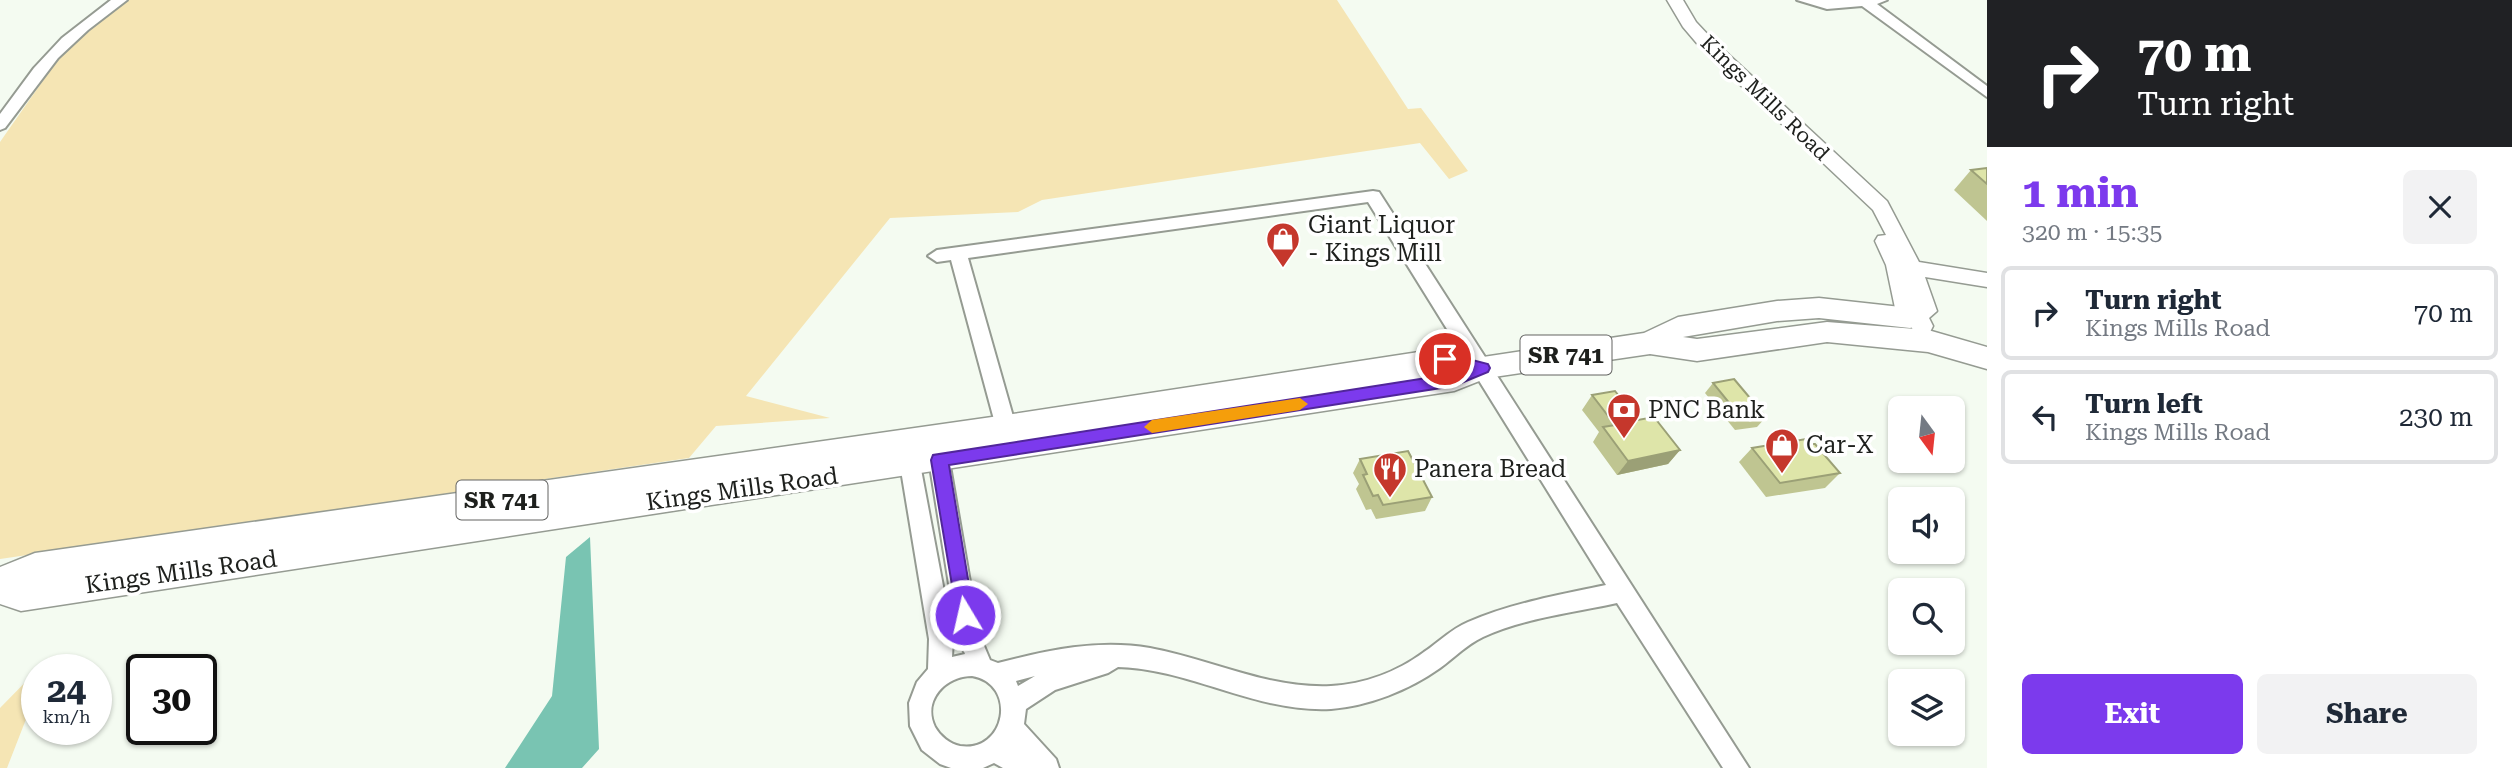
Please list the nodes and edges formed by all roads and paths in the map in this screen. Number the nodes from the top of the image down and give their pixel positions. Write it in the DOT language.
graph roads {
  1 [pos="120,0"];
  2 [pos="1675,0"];
  3 [pos="1804,0"];
  4 [pos="1873,1"];
  5 [pos="1987,93"];
  6 [pos="0,125"];
  7 [pos="1862,191"];
  8 [pos="958,253"];
  9 [pos="937,256"];
  10 [pos="1914,268"];
  11 [pos="1987,280"];
  12 [pos="1922,325"];
  13 [pos="1987,339"];
  14 [pos="1987,358"];
  15 [pos="1483,368"];
  16 [pos="1006,427"];
  17 [pos="925,462"];
  18 [pos="0,583"];
  19 [pos="0,589"];
  20 [pos="1622,592"];
  21 [pos="1127,658"];
  22 [pos="989,671"];
  23 [pos="939,675"];
  24 [pos="1013,715"];
  25 [pos="994,750"];
  26 [pos="1028,768"];
  27 [pos="1047,768"];
  28 [pos="1737,768"];
  1 -- 6 [label="street"];
  2 -- 7 [label="street, Kings Mills Road"];
  3 -- 4 [label="street"];
  4 -- 5 [label="street"];
  7 -- 10 [label="street, Kings Mills Road"];
  7 -- 12 [label="street, Kings Mills Road"];
  8 -- 9 [label="street"];
  8 -- 15 [label="street"];
  8 -- 16 [label="street"];
  10 -- 11 [label="street"];
  10 -- 12 [label="street, Kings Mills Road"];
  12 -- 13 [label="main road, SR 741"];
  12 -- 14 [label="main road, SR 741"];
  12 -- 15 [label="main road, Kings Mills Road / SR 741"];
  15 -- 16 [label="main road, Kings Mills Road / SR 741"];
  15 -- 17 [label="main road, Kings Mills Road / SR 741"];
  15 -- 20 [label="street"];
  16 -- 18 [label="main road, Kings Mills Road / SR 741"];
  17 -- 19 [label="main road, Kings Mills Road / SR 741"];
  17 -- 22 [label="street"];
  17 -- 23 [label="street"];
  20 -- 21 [label="street"];
  20 -- 28 [label="street"];
  21 -- 22 [label="street"];
  21 -- 24 [label="street"];
  22 -- 23 [label="street"];
  22 -- 24 [label="street"];
  23 -- 25 [label="street"];
  24 -- 25 [label="street"];
  24 -- 27 [label="street"];
  25 -- 26 [label="street"];
}
